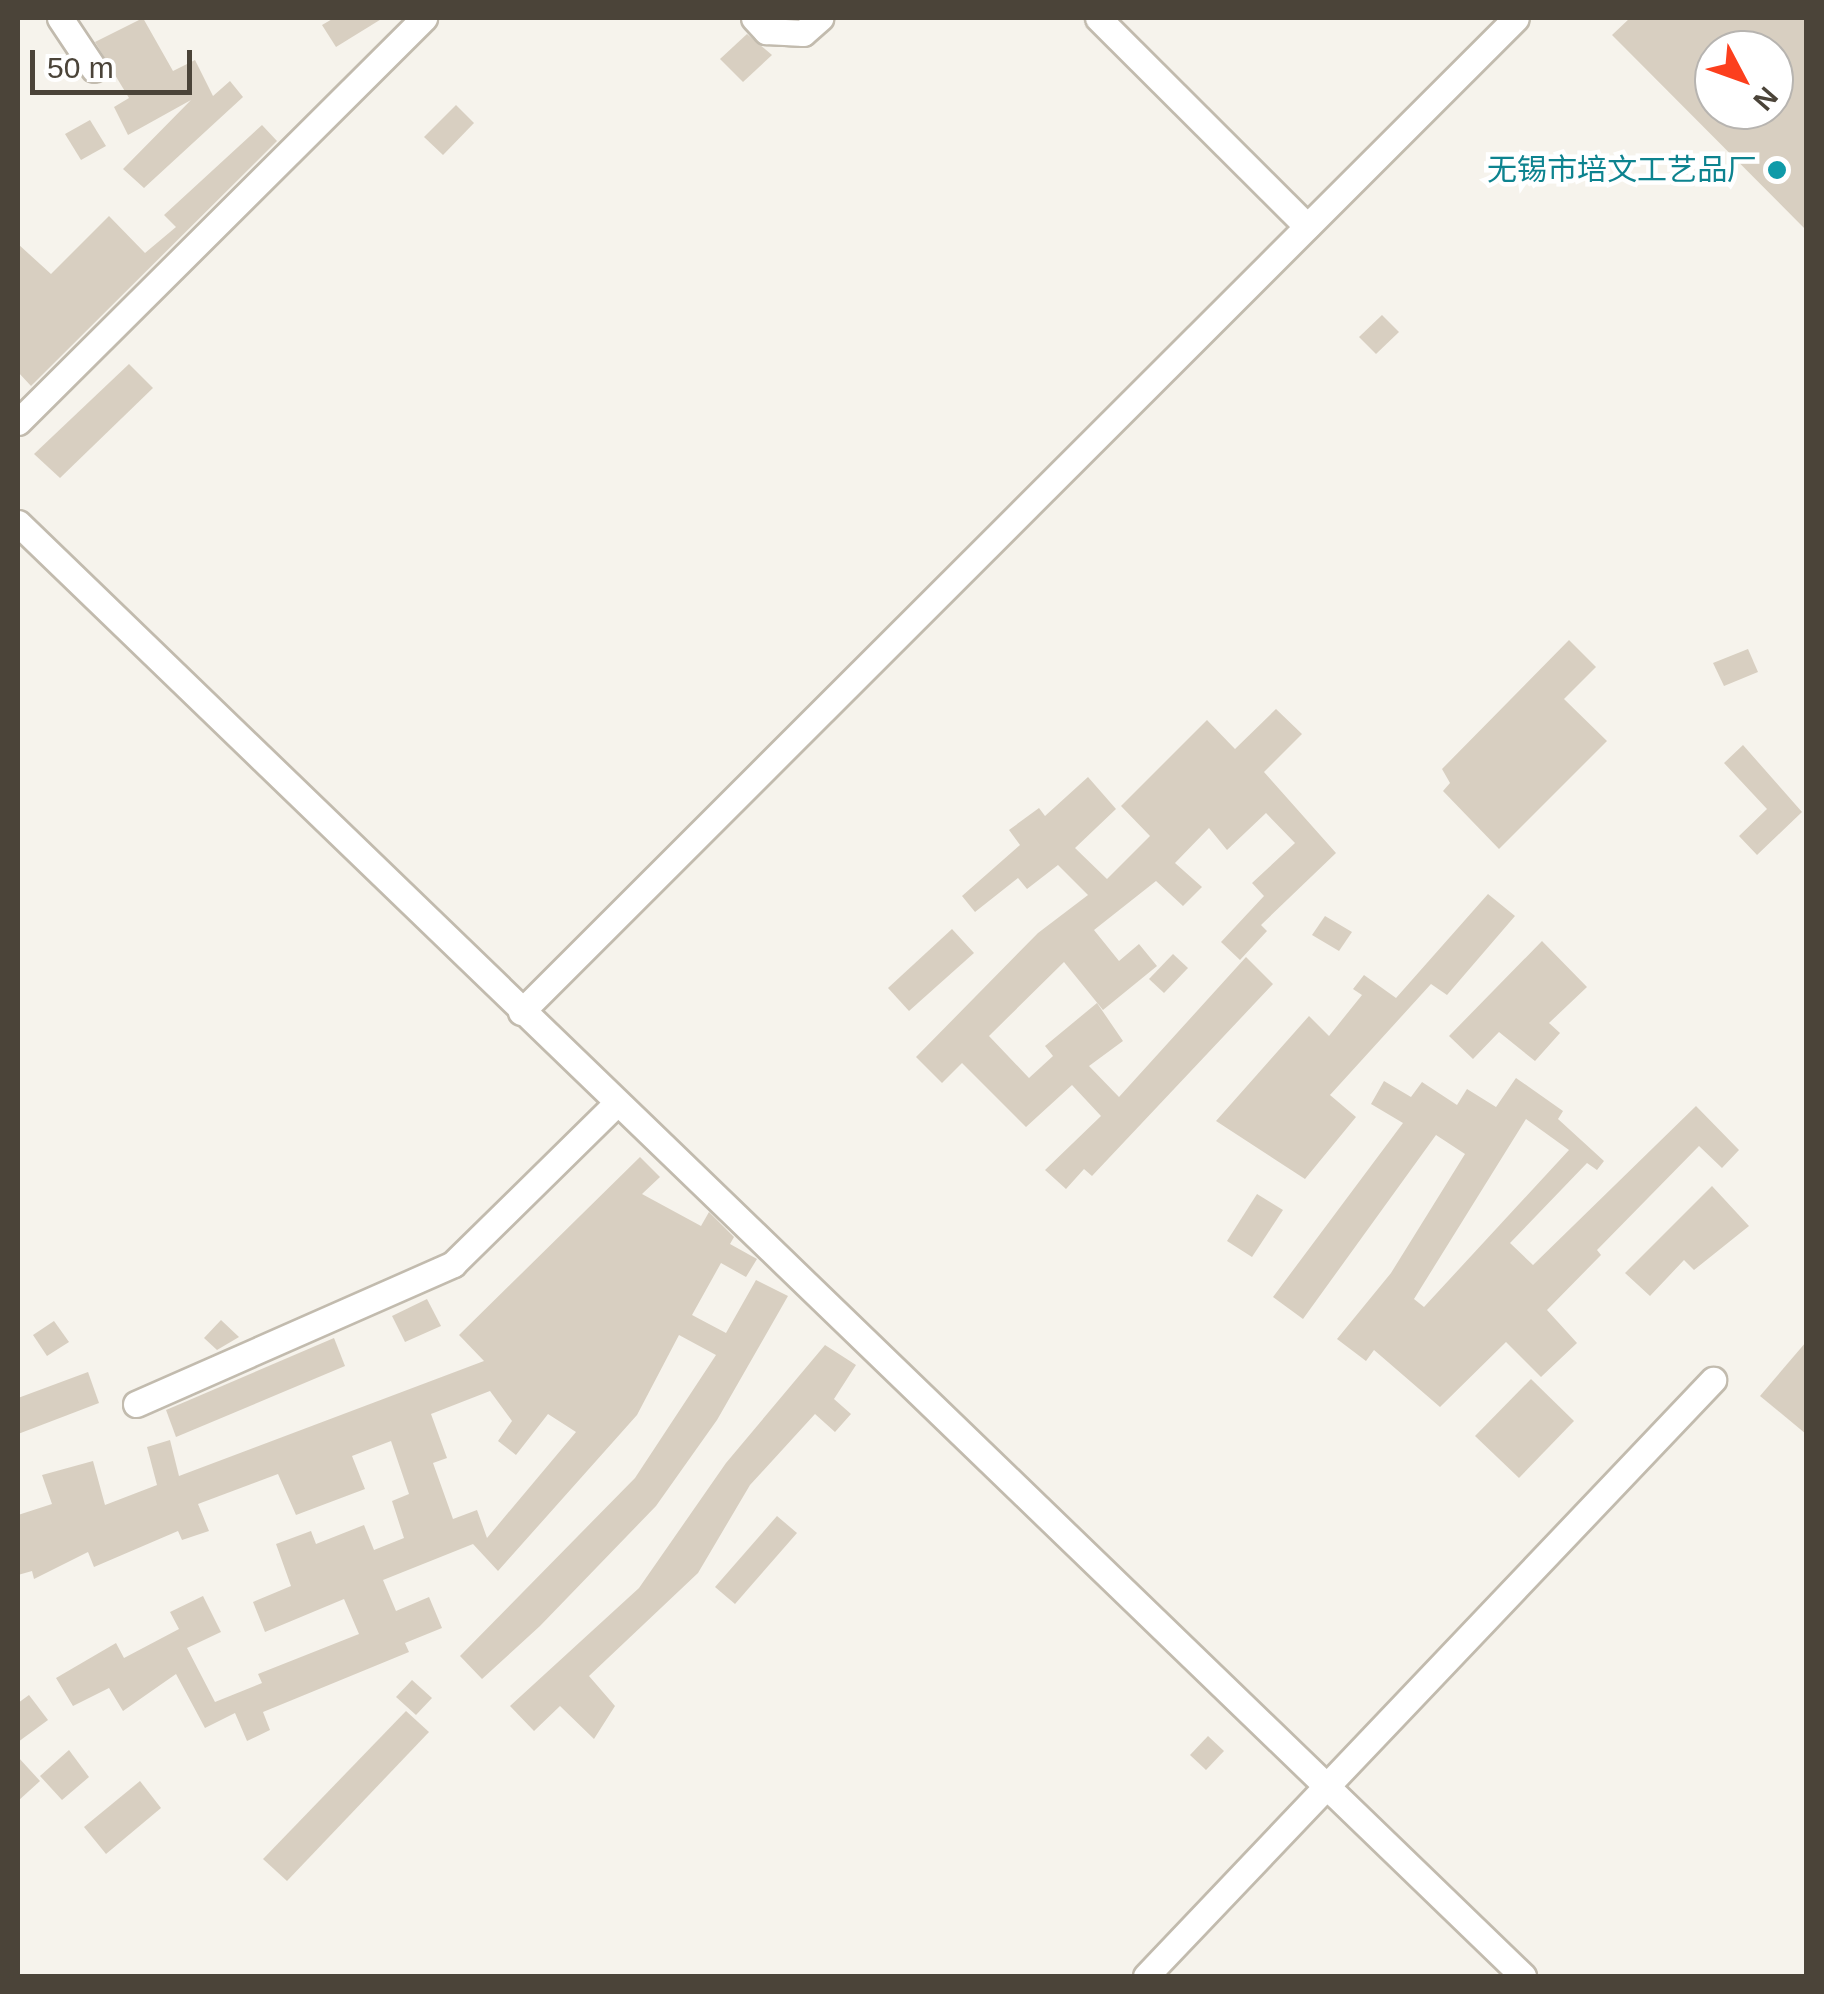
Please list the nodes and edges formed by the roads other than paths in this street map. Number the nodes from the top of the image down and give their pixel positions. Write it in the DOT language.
graph roads {
  1 [pos="60,18"];
  2 [pos="424,18"];
  3 [pos="754,18"];
  4 [pos="820,18"];
  5 [pos="1098,18"];
  6 [pos="1516,18"];
  7 [pos="94,69"];
  8 [pos="1306,226"];
  9 [pos="18,422"];
  10 [pos="18,523"];
  11 [pos="521,1012"];
  12 [pos="616,1104"];
  13 [pos="1714,1380"];
  14 [pos="136,1404"];
  15 [pos="1325,1786"];
  16 [pos="1146,1976"];
  17 [pos="1524,1976"];
  1 -- 7 [label="street"];
  2 -- 9 [label="street"];
  3 -- 4 [label="street"];
  5 -- 8 [label="street"];
  6 -- 8 [label="street"];
  8 -- 11 [label="street"];
  10 -- 11 [label="street"];
  11 -- 12 [label="street"];
  12 -- 14 [label="street"];
  12 -- 15 [label="street"];
  13 -- 15 [label="street"];
  15 -- 16 [label="street"];
  15 -- 17 [label="street"];
}
